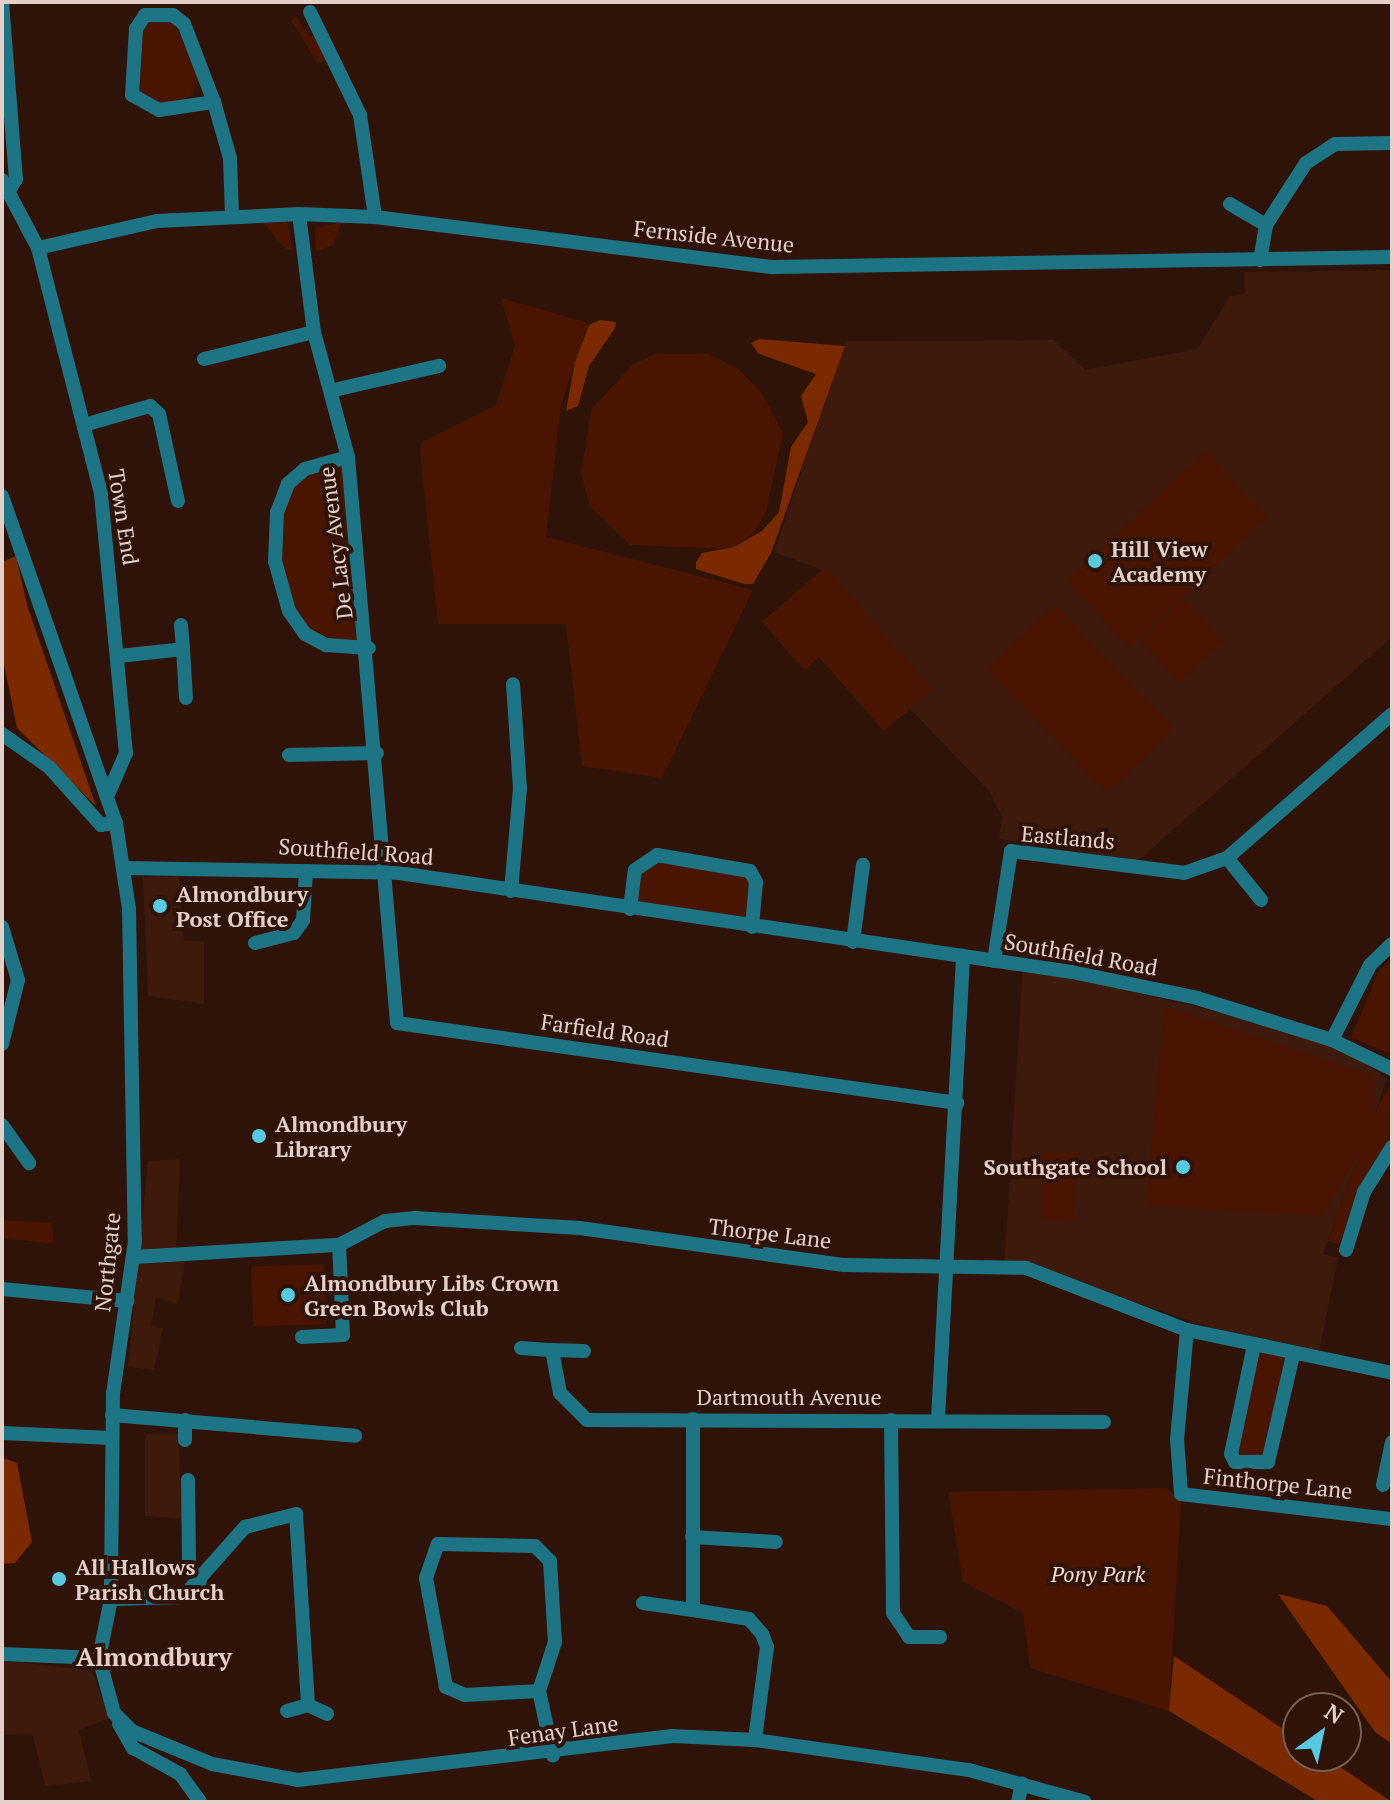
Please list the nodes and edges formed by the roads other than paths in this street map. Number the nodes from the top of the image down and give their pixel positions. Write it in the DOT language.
graph roads {
  1 [pos="2,2"];
  2 [pos="310,12"];
  3 [pos="214,102"];
  4 [pos="7,135"];
  5 [pos="1392,143"];
  6 [pos="5,186"];
  7 [pos="1230,204"];
  8 [pos="232,214"];
  9 [pos="299,214"];
  10 [pos="375,217"];
  11 [pos="1266,225"];
  12 [pos="38,248"];
  13 [pos="1392,257"];
  14 [pos="1260,260"];
  15 [pos="314,332"];
  16 [pos="204,359"];
  17 [pos="439,366"];
  18 [pos="334,390"];
  19 [pos="84,425"];
  20 [pos="348,457"];
  21 [pos="2,496"];
  22 [pos="178,501"];
  23 [pos="181,625"];
  24 [pos="369,648"];
  25 [pos="183,649"];
  26 [pos="119,656"];
  27 [pos="513,684"];
  28 [pos="186,698"];
  29 [pos="1392,714"];
  30 [pos="2,734"];
  31 [pos="377,753"];
  32 [pos="289,755"];
  33 [pos="107,797"];
  34 [pos="116,823"];
  35 [pos="1227,858"];
  36 [pos="863,865"];
  37 [pos="125,868"];
  38 [pos="306,871"];
  39 [pos="380,872"];
  40 [pos="511,891"];
  41 [pos="1261,900"];
  42 [pos="630,909"];
  43 [pos="2,927"];
  44 [pos="752,927"];
  45 [pos="853,942"];
  46 [pos="255,943"];
  47 [pos="1392,944"];
  48 [pos="963,956"];
  49 [pos="994,961"];
  50 [pos="1332,1040"];
  51 [pos="2,1044"];
  52 [pos="1392,1069"];
  53 [pos="957,1103"];
  54 [pos="2,1125"];
  55 [pos="1392,1147"];
  56 [pos="29,1163"];
  57 [pos="339,1245"];
  58 [pos="1346,1250"];
  59 [pos="134,1257"];
  60 [pos="944,1270"];
  61 [pos="2,1289"];
  62 [pos="127,1301"];
  63 [pos="1187,1330"];
  64 [pos="302,1337"];
  65 [pos="1254,1345"];
  66 [pos="521,1348"];
  67 [pos="552,1350"];
  68 [pos="584,1351"];
  69 [pos="1293,1355"];
  70 [pos="1392,1373"];
  71 [pos="112,1415"];
  72 [pos="693,1419"];
  73 [pos="938,1419"];
  74 [pos="185,1420"];
  75 [pos="891,1420"];
  76 [pos="1104,1422"];
  77 [pos="2,1433"];
  78 [pos="355,1436"];
  79 [pos="111,1438"];
  80 [pos="185,1440"];
  81 [pos="1392,1442"];
  82 [pos="188,1480"];
  83 [pos="1383,1485"];
  84 [pos="1392,1519"];
  85 [pos="692,1537"];
  86 [pos="776,1542"];
  87 [pos="200,1582"];
  88 [pos="111,1599"];
  89 [pos="643,1603"];
  90 [pos="693,1610"];
  91 [pos="940,1637"];
  92 [pos="2,1654"];
  93 [pos="99,1658"];
  94 [pos="539,1691"];
  95 [pos="308,1705"];
  96 [pos="287,1711"];
  97 [pos="114,1713"];
  98 [pos="327,1714"];
  99 [pos="755,1740"];
  100 [pos="553,1755"];
  101 [pos="1022,1783"];
  102 [pos="200,1802"];
  103 [pos="1018,1802"];
  104 [pos="1085,1802"];
  1 -- 4 [label="street"];
  2 -- 10 [label="street"];
  3 -- 3 [label="street"];
  3 -- 8 [label="street"];
  4 -- 6 [label="street"];
  5 -- 11 [label="street"];
  6 -- 12 [label="street, Town End"];
  7 -- 11 [label="street"];
  8 -- 9 [label="street, Fernside Avenue"];
  8 -- 12 [label="street, Fernside Avenue"];
  9 -- 10 [label="street, Fernside Avenue"];
  9 -- 15 [label="street, De Lacy Avenue"];
  10 -- 14 [label="street, Fernside Avenue"];
  11 -- 14 [label="street"];
  12 -- 19 [label="street, Town End"];
  13 -- 14 [label="street, Fernside Avenue"];
  15 -- 16 [label="street"];
  15 -- 18 [label="street, De Lacy Avenue"];
  17 -- 18 [label="street"];
  18 -- 20 [label="street, De Lacy Avenue"];
  19 -- 22 [label="street"];
  19 -- 26 [label="street, Town End"];
  20 -- 24 [label="street, De Lacy Avenue"];
  20 -- 24 [label="street"];
  21 -- 33 [label="street, Northgate"];
  23 -- 25 [label="street"];
  24 -- 31 [label="street, De Lacy Avenue"];
  25 -- 26 [label="street"];
  25 -- 28 [label="street"];
  26 -- 33 [label="street, Town End"];
  27 -- 40 [label="street"];
  29 -- 35 [label="street, Eastlands"];
  30 -- 34 [label="street"];
  31 -- 32 [label="street"];
  31 -- 39 [label="street, De Lacy Avenue"];
  33 -- 34 [label="street, Northgate"];
  34 -- 37 [label="street, Northgate"];
  35 -- 41 [label="street"];
  35 -- 49 [label="street, Eastlands"];
  36 -- 45 [label="street"];
  37 -- 38 [label="street, Southfield Road"];
  37 -- 59 [label="street, Northgate"];
  38 -- 39 [label="street, Southfield Road"];
  38 -- 46 [label="street"];
  39 -- 40 [label="street, Southfield Road"];
  39 -- 53 [label="street, Farfield Road"];
  40 -- 42 [label="street, Southfield Road"];
  42 -- 44 [label="street, Southfield Road"];
  42 -- 44 [label="street"];
  43 -- 51 [label="street"];
  44 -- 45 [label="street, Southfield Road"];
  45 -- 48 [label="street, Southfield Road"];
  47 -- 50 [label="street"];
  48 -- 49 [label="street, Southfield Road"];
  48 -- 53 [label="street"];
  49 -- 50 [label="street, Southfield Road"];
  50 -- 52 [label="street, Southfield Road"];
  53 -- 60 [label="street"];
  54 -- 56 [label="street"];
  55 -- 58 [label="street"];
  57 -- 59 [label="street, Thorpe Lane"];
  57 -- 60 [label="street, Thorpe Lane"];
  57 -- 64 [label="street"];
  59 -- 62 [label="street, Northgate"];
  60 -- 63 [label="street, Thorpe Lane"];
  60 -- 73 [label="street"];
  61 -- 62 [label="street"];
  62 -- 71 [label="street, Northgate"];
  63 -- 65 [label="street, Thorpe Lane"];
  63 -- 84 [label="street, Finthorpe Lane"];
  65 -- 69 [label="street, Thorpe Lane"];
  65 -- 69 [label="street"];
  66 -- 67 [label="street"];
  67 -- 68 [label="street"];
  67 -- 72 [label="street, Dartmouth Avenue"];
  69 -- 70 [label="street, Thorpe Lane"];
  71 -- 74 [label="street"];
  71 -- 79 [label="street, Northgate"];
  72 -- 75 [label="street, Dartmouth Avenue"];
  72 -- 85 [label="street"];
  73 -- 75 [label="street, Dartmouth Avenue"];
  73 -- 76 [label="street, Dartmouth Avenue"];
  74 -- 78 [label="street"];
  74 -- 80 [label="street"];
  75 -- 91 [label="street"];
  77 -- 79 [label="street"];
  79 -- 88 [label="street, Northgate"];
  81 -- 83 [label="street"];
  82 -- 87 [label="street"];
  85 -- 86 [label="street"];
  85 -- 90 [label="street"];
  87 -- 88 [label="street"];
  87 -- 95 [label="street"];
  88 -- 93 [label="street, Northgate"];
  89 -- 90 [label="street"];
  90 -- 99 [label="street"];
  92 -- 93 [label="street"];
  93 -- 97 [label="street"];
  94 -- 94 [label="street"];
  94 -- 100 [label="street"];
  95 -- 96 [label="street"];
  95 -- 98 [label="street"];
  97 -- 100 [label="street, Fenay Lane"];
  97 -- 102 [label="street"];
  99 -- 100 [label="street, Fenay Lane"];
  99 -- 101 [label="street, Fenay Lane"];
  101 -- 103 [label="street"];
  101 -- 104 [label="street, Fenay Lane"];
}
